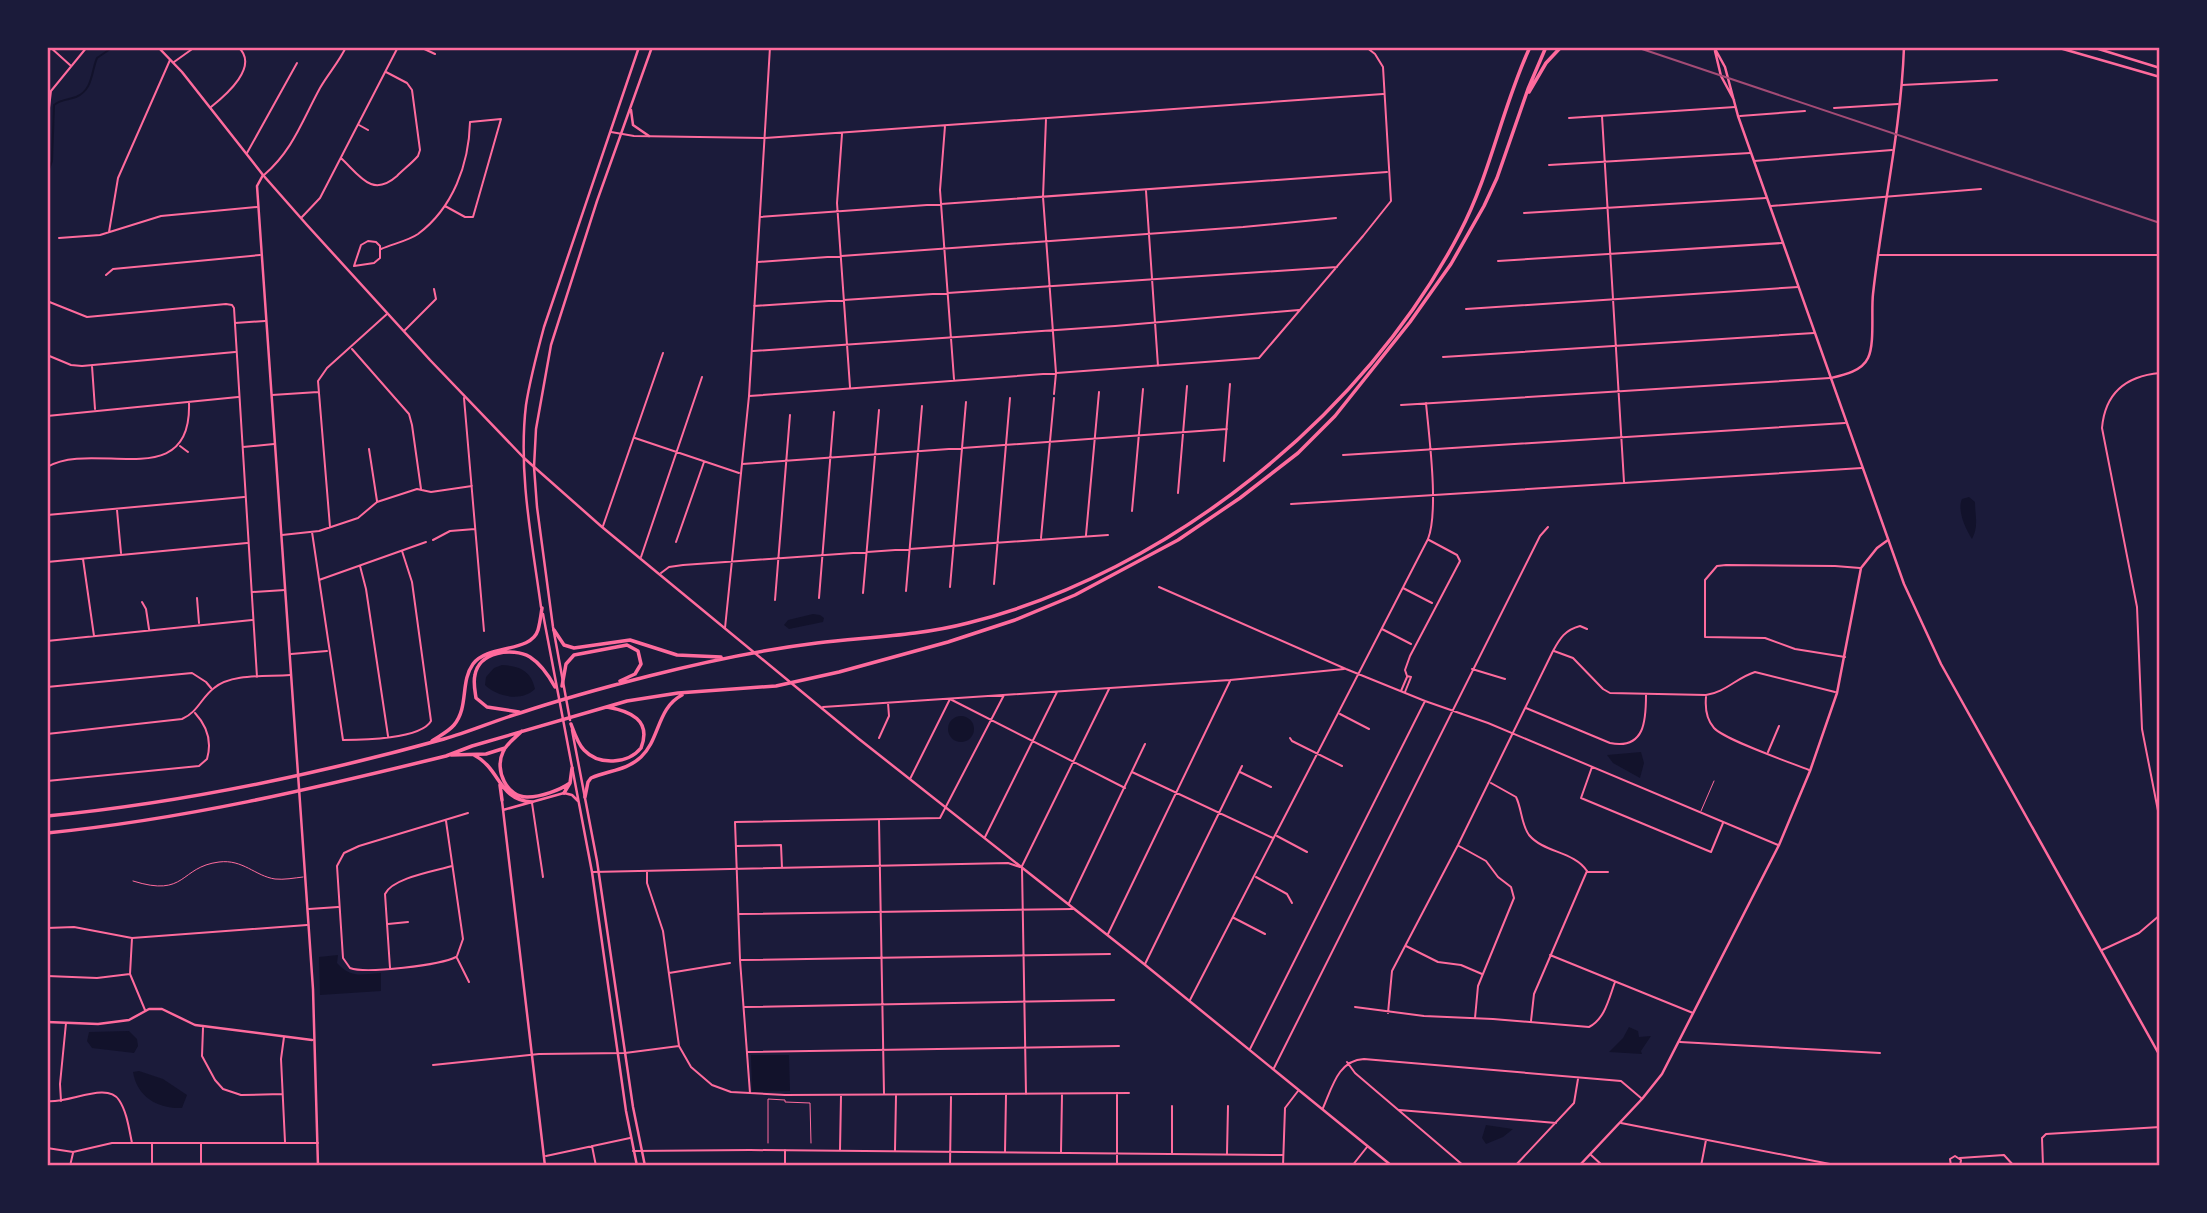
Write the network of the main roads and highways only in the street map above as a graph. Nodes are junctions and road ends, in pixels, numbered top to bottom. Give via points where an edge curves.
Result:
1 (158, 47) edge
2 (639, 47) edge
3 (652, 47) edge
4 (1530, 47) edge
5 (1546, 47) edge
6 (1560, 47) edge
7 (1903, 47) edge
8 (2056, 47) edge
9 (2092, 47) edge
10 (2160, 68) edge
11 (2160, 77) edge
12 (1734, 100) junction
13 (1523, 103) junction
14 (631, 108) junction
15 (649, 136) road end
16 (263, 175) junction
17 (1831, 378) junction
18 (524, 458) junction
19 (534, 467) junction
20 (1888, 540) junction
21 (542, 608) junction
22 (554, 630) junction
23 (730, 657) junction
24 (612, 685) junction
25 (562, 686) junction
26 (555, 687) junction
27 (687, 693) junction
28 (604, 706) junction
29 (521, 713) junction
30 (571, 724) junction
31 (522, 731) junction
32 (429, 743) junction
33 (505, 748) junction
34 (474, 755) junction
35 (446, 756) junction
36 (572, 768) junction
37 (500, 783) junction
38 (570, 783) junction
39 (564, 793) junction
40 (585, 797) junction
41 (502, 800) joint
42 (532, 802) junction
43 (579, 802) junction
44 (503, 810) junction
45 (47, 816) edge
46 (47, 833) edge
47 (605, 965) junction
48 (613, 965) junction
49 (47, 1022) edge
50 (313, 1040) junction
51 (2160, 1056) edge
52 (318, 1166) edge
53 (545, 1166) edge
54 (637, 1166) edge
55 (645, 1166) edge
56 (1392, 1166) edge
57 (1579, 1166) edge

1 - 16 main road
2 - 18 main road via 544,327 526,405
3 - 14 main road
4 - 23 highway via 1475,202 1424,291 1336,403 1239,490 1115,566 1072,588 999,614 930,631
5 - 13 highway
6 - 13 highway
7 - 17 main road via 1869,357 1858,369
8 - 11 main road
9 - 10 main road
12 - 12 main road via 1725,67 1714,47 1718,68
12 - 17 main road
13 - 27 highway via 1484,206 1410,322 1335,416 1298,453 1240,498 1178,540 1074,595 1014,620 804,680
14 - 15 main road via 633,125
14 - 19 main road via 551,345
16 - 18 main road
16 - 50 main road via 257,186 258,206 308,909
17 - 20 main road
18 - 19 main road
18 - 21 main road
19 - 22 main road
19 - 56 main road via 909,780
20 - 51 main road via 1941,664
20 - 57 main road via 1861,568 1837,693 1779,845 1662,1074
21 - 26 main road
21 - 32 highway via 535,636 484,655 473,664 460,716 452,728
22 - 23 highway via 564,645 575,648 630,639 686,656
22 - 25 main road
23 - 24 highway
24 - 25 highway via 640,667 640,655 632,646 575,655 566,664
24 - 29 highway
25 - 30 main road
26 - 29 highway via 530,657 497,653 487,657 475,674 476,698 487,707
26 - 36 main road
27 - 28 highway
27 - 40 highway via 668,705 646,752 624,769 592,778
28 - 30 highway via 637,718 644,729 641,748 628,759 601,760 584,750
28 - 31 highway
29 - 32 highway
30 - 40 main road
31 - 33 highway
31 - 35 highway
32 - 45 highway via 188,797
33 - 34 highway
33 - 38 highway via 501,773 513,792 530,797
34 - 35 highway
34 - 37 highway via 490,765
35 - 46 highway via 256,802
36 - 38 highway
36 - 43 main road
37 - 41 highway
37 - 42 highway via 517,799
38 - 39 highway
39 - 42 main road
39 - 43 main road
40 - 48 main road
41 - 44 main road
42 - 44 main road
43 - 47 main road
44 - 53 main road
47 - 48 main road
47 - 54 main road
48 - 55 main road
49 - 50 main road via 98,1024 162,1009 190,1024
50 - 52 main road

